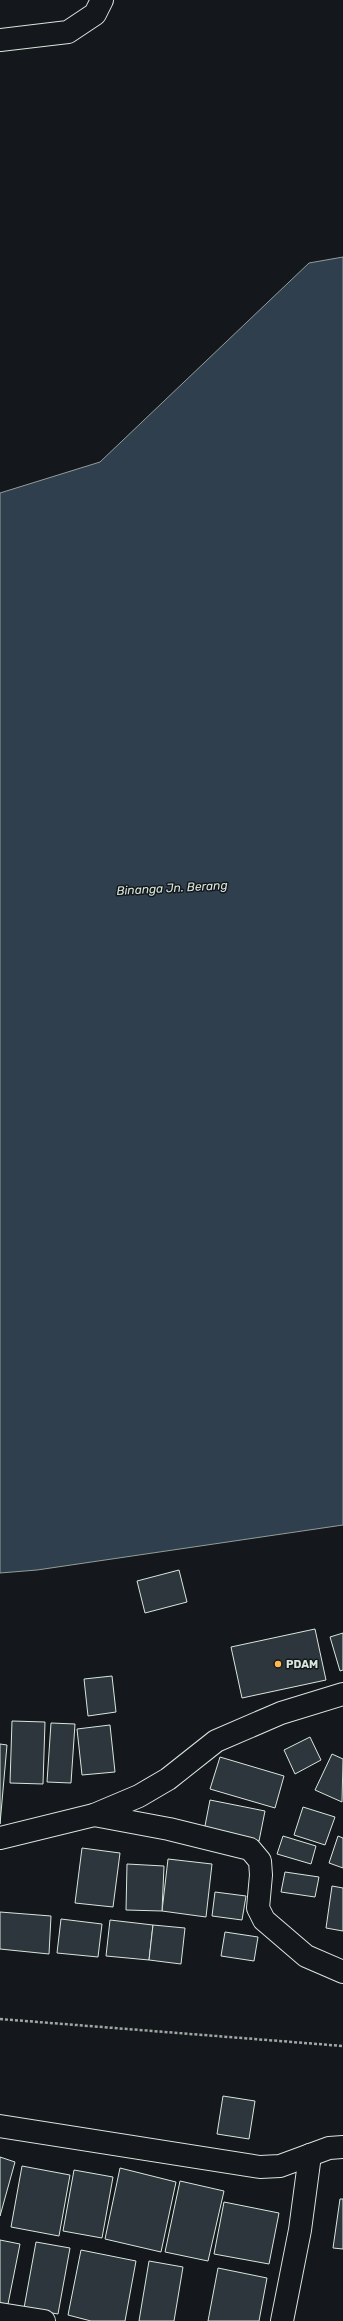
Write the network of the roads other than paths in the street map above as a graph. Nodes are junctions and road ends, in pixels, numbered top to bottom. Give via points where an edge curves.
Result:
1 (102, 0) edge
2 (0, 40) edge
3 (343, 1694) edge
4 (94, 1815) junction
5 (0, 1838) edge
6 (343, 1972) edge
7 (0, 2126) edge
8 (343, 2147) edge
9 (310, 2155) junction
10 (0, 2314) edge
11 (285, 2320) edge
12 (44, 2321) edge

1 - 2 street via 95,14 68,32
3 - 4 street via 281,1713 216,1741 168,1780 139,1796
4 - 5 street
4 - 6 street via 169,1829 250,1849 260,1861 258,1908 264,1920 306,1956
7 - 9 street via 260,2167 280,2166
8 - 9 street via 329,2148
9 - 11 street
10 - 12 street

